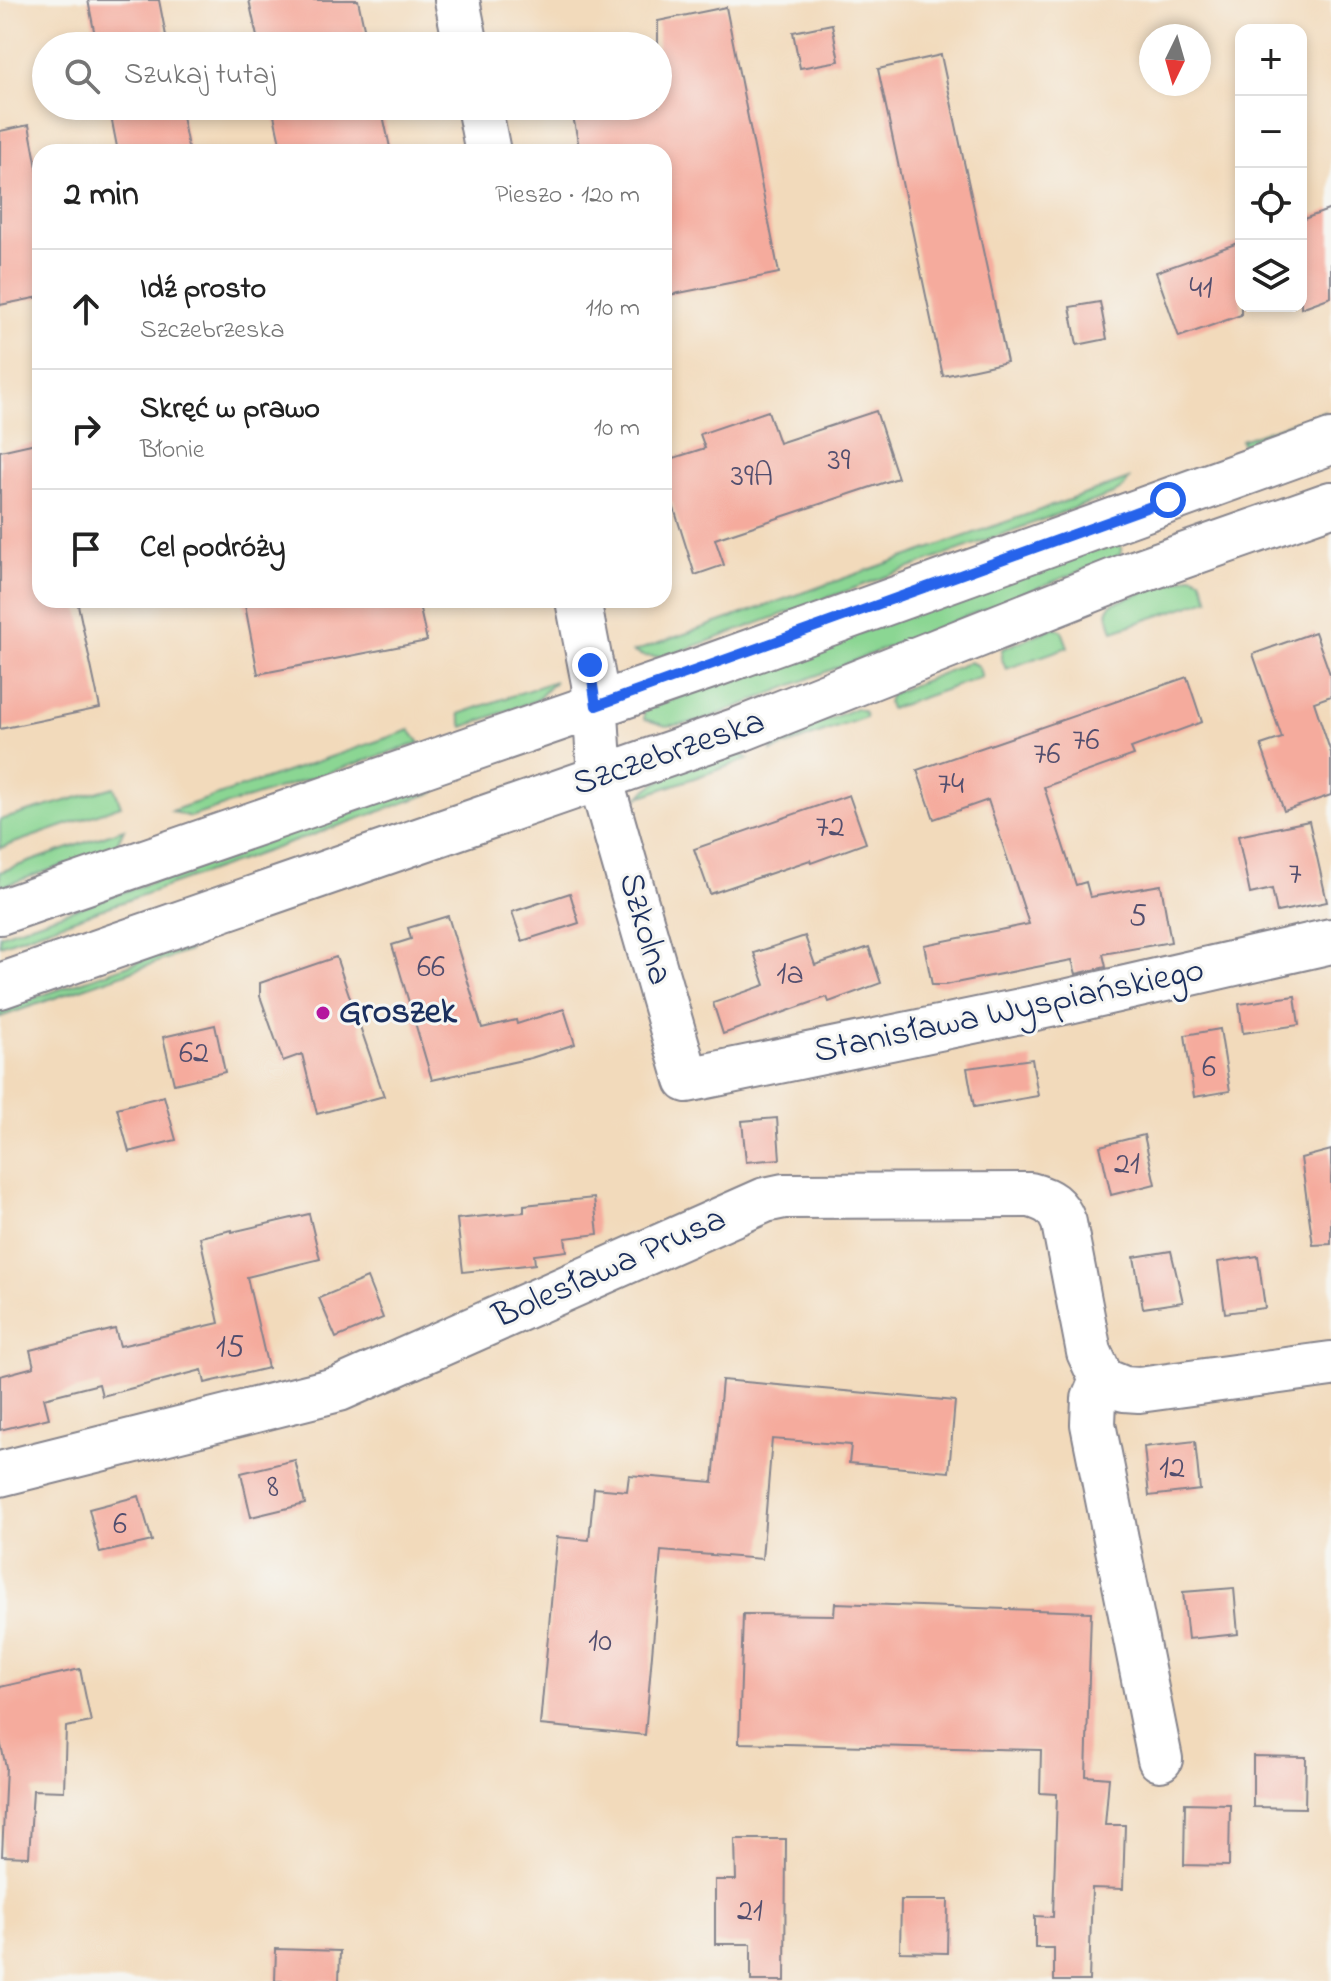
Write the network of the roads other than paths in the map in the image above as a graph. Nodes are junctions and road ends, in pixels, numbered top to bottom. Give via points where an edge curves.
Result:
1 (457, 0) edge
2 (463, 32) edge
3 (482, 120) edge
4 (486, 144) edge
5 (1331, 442) edge
6 (1331, 504) edge
7 (579, 608) edge
8 (596, 706) junction
9 (600, 778) junction
10 (0, 912) edge
11 (1331, 941) edge
12 (0, 986) edge
13 (687, 1080) joint
14 (1331, 1364) edge
15 (1102, 1380) junction
16 (0, 1474) edge
17 (1160, 1759) dead end

1 - 2 street
3 - 4 street
5 - 8 street, Szczebrzeska
6 - 9 street, Szczebrzeska via 1100,586 741,729
7 - 8 street, Szkolna
8 - 9 street, Szkolna
8 - 10 street, Szczebrzeska
9 - 12 street, Szczebrzeska
9 - 13 street, Szkolna
11 - 13 street, Stanisława Wyspiańskiego
14 - 15 street via 1139,1390
15 - 16 street, Bolesława Prusa via 1089,1352 1064,1223 1057,1207 1045,1199 1012,1194 784,1196 745,1208 339,1389
15 - 17 street via 1094,1399 1093,1424

